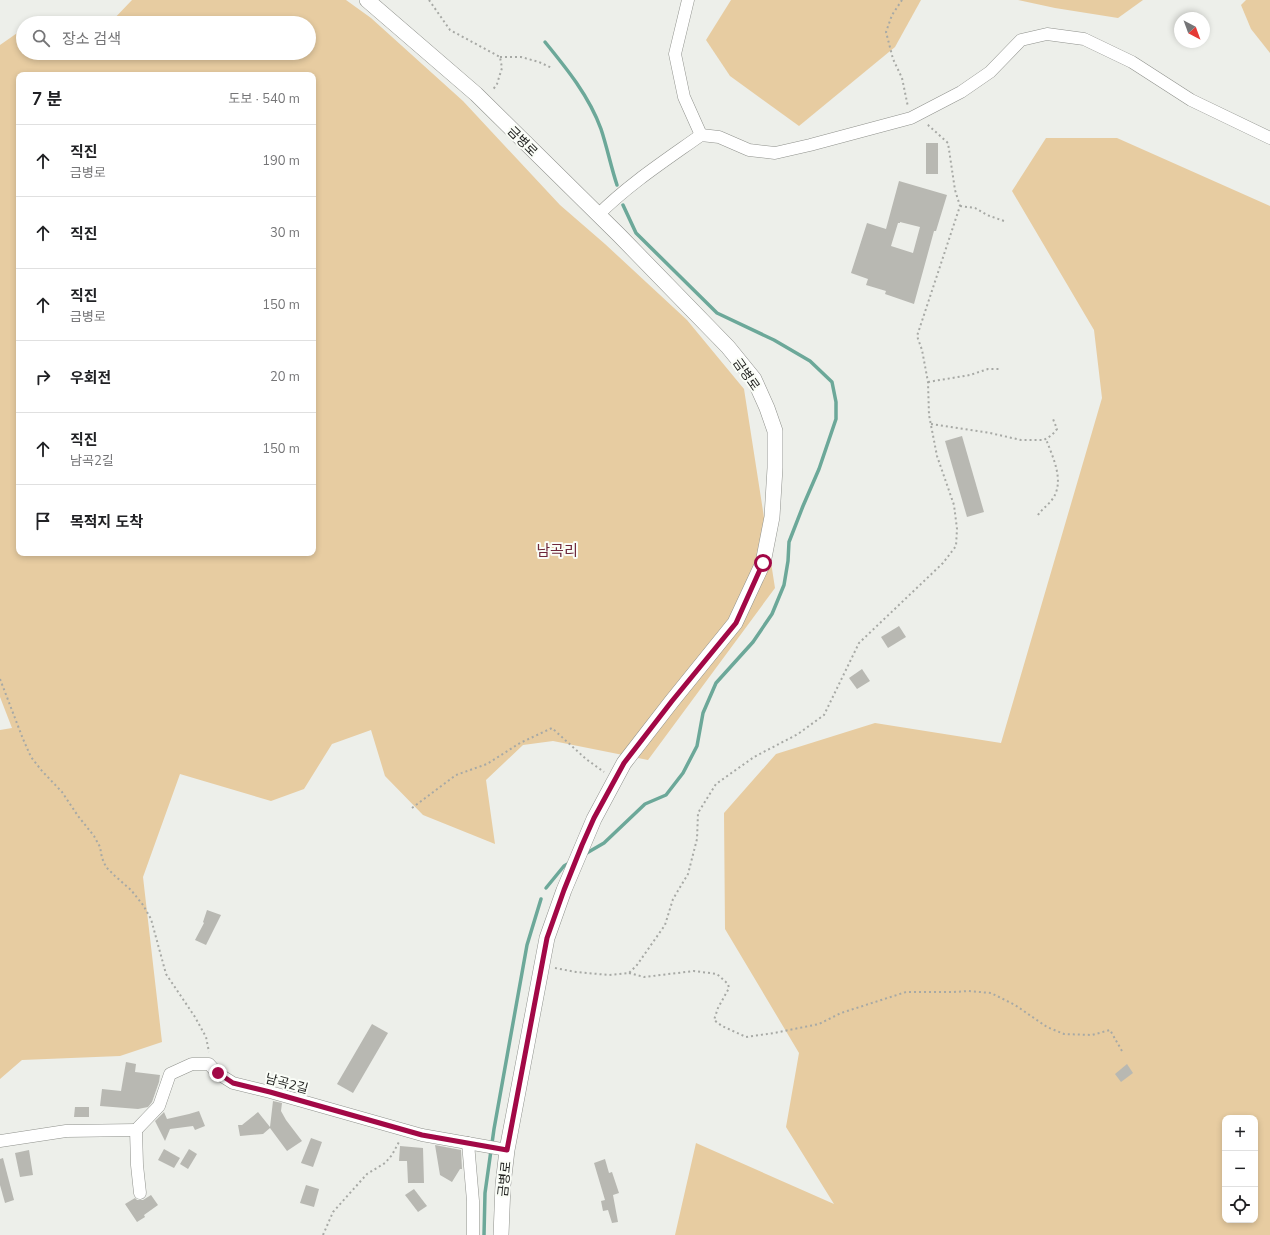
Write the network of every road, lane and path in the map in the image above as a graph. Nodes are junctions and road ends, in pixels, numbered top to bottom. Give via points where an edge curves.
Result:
1 (367, 0) edge
2 (429, 0) edge
3 (688, 0) edge
4 (902, 0) edge
5 (500, 57) junction
6 (552, 68) dead end
7 (485, 103) junction
8 (911, 118) junction
9 (701, 135) junction
10 (1270, 138) edge
11 (960, 206) junction
12 (598, 215) junction
13 (1004, 221) dead end
14 (1001, 369) dead end
15 (928, 382) junction
16 (1053, 419) dead end
17 (931, 424) junction
18 (1046, 439) junction
19 (1038, 515) dead end
20 (0, 679) edge
21 (614, 780) junction
22 (412, 808) dead end
23 (542, 965) junction
24 (629, 973) junction
25 (1122, 1051) dead end
26 (209, 1064) junction
27 (136, 1130) junction
28 (406, 1130) junction
29 (0, 1141) edge
30 (474, 1144) junction
31 (505, 1150) junction
32 (140, 1193) dead end
33 (323, 1235) edge
34 (473, 1235) edge
35 (501, 1235) edge

1 - 7 street, 금병로
2 - 5 path via 450,30
3 - 9 street via 675,54 684,97
4 - 8 path via 892,15 886,32 893,59 902,78
5 - 6 path via 521,57
5 - 7 path via 502,68 497,84
7 - 12 street, 금병로
8 - 9 street via 775,153 749,150 719,137
8 - 10 street via 961,92 990,72 1022,40 1047,34 1084,39 1132,62 1191,100
8 - 11 path via 928,125 948,143 954,190
9 - 12 street via 614,200
11 - 13 path via 975,208
11 - 15 path via 917,336
12 - 21 street, 금병로 via 728,347 754,379 775,431 772,517 763,563 736,623 672,701
14 - 15 path via 988,369 970,375
15 - 17 path
16 - 18 path via 1057,429
17 - 18 path via 1021,440
17 - 24 path via 937,456 954,505 956,546 943,563 859,643 824,715 798,734 754,757 716,784 698,813 697,838 688,874 673,899 665,925
18 - 19 path via 1058,476 1058,487 1051,501
20 - 26 path via 31,756 62,792 94,836 106,867 131,890 151,919 166,974 206,1037
21 - 22 path via 552,728 520,743 487,764 456,775
21 - 23 street, 금병로 via 594,818 564,890 547,938
23 - 24 path via 576,972 609,975
23 - 31 street, 금병로
24 - 25 path via 644,977 694,971 717,974 729,988 714,1020 746,1036 819,1024 841,1013 906,992 968,991 991,993 1015,1004 1047,1027 1064,1034 1092,1035 1110,1030
26 - 27 street via 192,1064 170,1074 159,1106
26 - 28 street, 남곡2길 via 233,1083
27 - 29 street via 66,1131
27 - 32 street
28 - 30 street, 남곡2길
28 - 33 path via 385,1163 367,1174 332,1212
30 - 31 street, 남곡2길
30 - 34 street
31 - 35 street, 금병로

